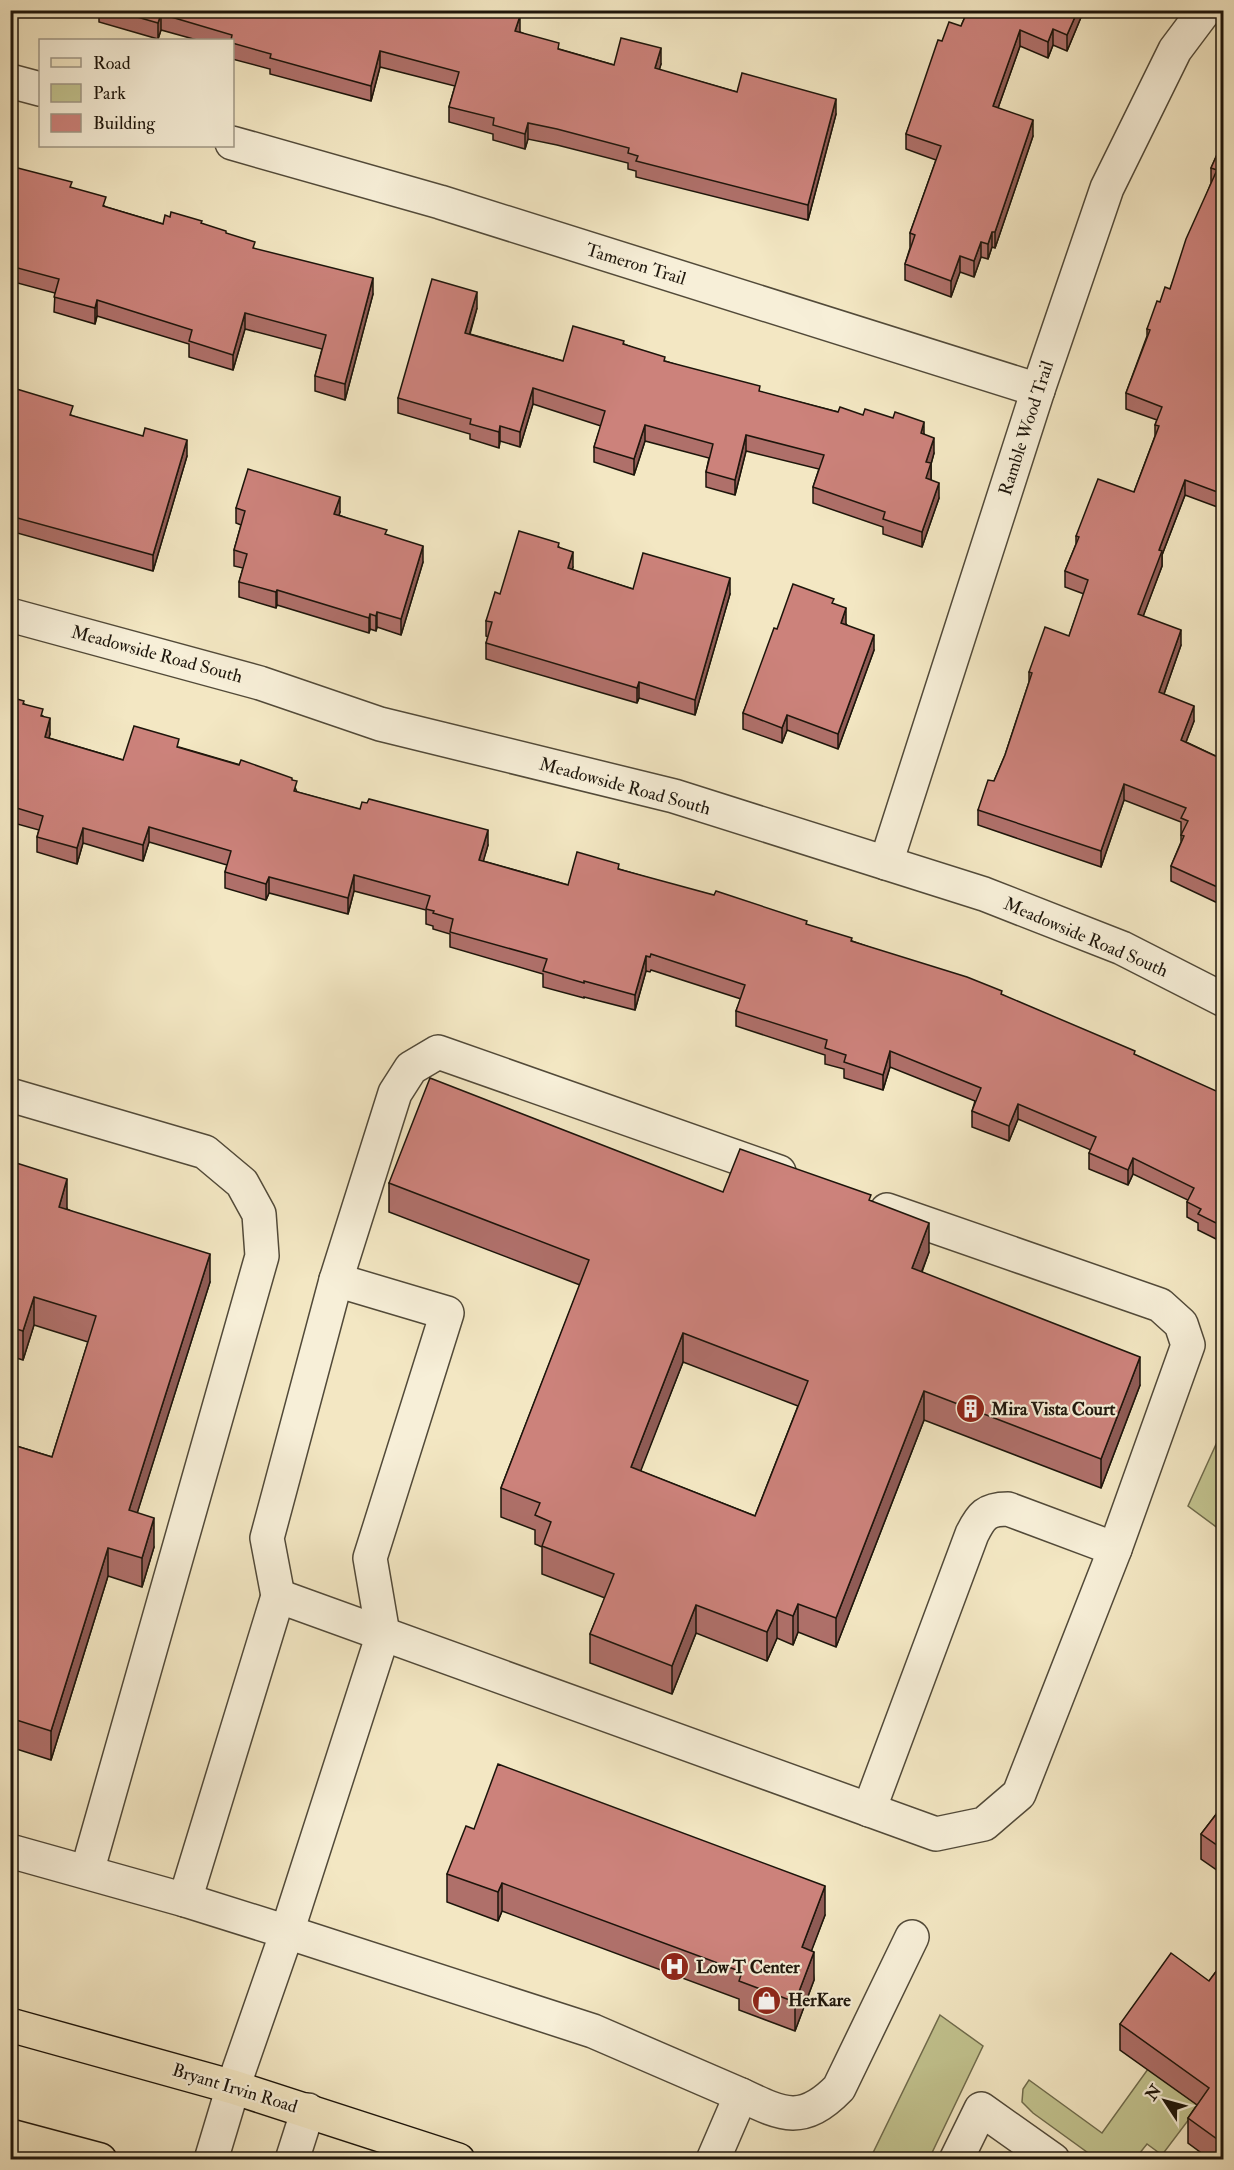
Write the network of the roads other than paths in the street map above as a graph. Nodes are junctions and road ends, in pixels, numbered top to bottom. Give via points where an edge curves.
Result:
1 (1206, 10) edge
2 (10, 81) edge
3 (39, 89) edge
4 (234, 144) edge
5 (1038, 390) junction
6 (10, 615) edge
7 (886, 863) junction
8 (1224, 1000) edge
9 (10, 1095) edge
10 (810, 1183) edge
11 (855, 1198) edge
12 (336, 1280) junction
13 (1115, 1549) junction
14 (278, 1596) junction
15 (382, 1634) junction
16 (870, 1810) junction
17 (10, 1851) edge
18 (87, 1872) junction
19 (185, 1900) junction
20 (287, 1932) junction
21 (912, 1937) dead end
22 (10, 2025) edge
23 (233, 2087) junction
24 (741, 2095) junction
25 (308, 2110) junction
26 (10, 2136) edge
27 (100, 2160) edge
28 (211, 2160) edge
29 (291, 2160) edge
30 (458, 2160) edge
31 (713, 2160) edge
32 (956, 2160) edge
33 (1053, 2160) edge

1 - 5 street, Ramble Wood Trail via 1174,50 1107,188
2 - 3 street
4 - 5 street, Tameron Trail via 440,202
5 - 7 street, Ramble Wood Trail
6 - 7 street, Meadowside Road South via 260,683 380,724 674,796
7 - 8 street, Meadowside Road South via 984,894 1122,948
9 - 18 street via 205,1152 242,1183 259,1214 261,1256
10 - 12 street via 438,1052 411,1068 395,1093
11 - 13 street via 1160,1305 1181,1324 1188,1345
12 - 14 street via 267,1538
12 - 15 street via 447,1313 370,1558
13 - 16 street via 1019,1794 984,1824 936,1834
13 - 16 street via 1008,1509 994,1509 980,1518
14 - 15 street
14 - 19 street
15 - 16 street
15 - 20 street
17 - 18 street
18 - 19 street
19 - 20 street
20 - 23 street
20 - 24 street via 593,2031
21 - 24 street via 839,2088 830,2097 817,2107 790,2113 777,2112
22 - 23 main road, Bryant Irvin Road
23 - 25 main road, Bryant Irvin Road
23 - 28 street
24 - 31 street
25 - 29 street
25 - 30 main road, Bryant Irvin Road
26 - 27 main road
32 - 33 street via 981,2109

